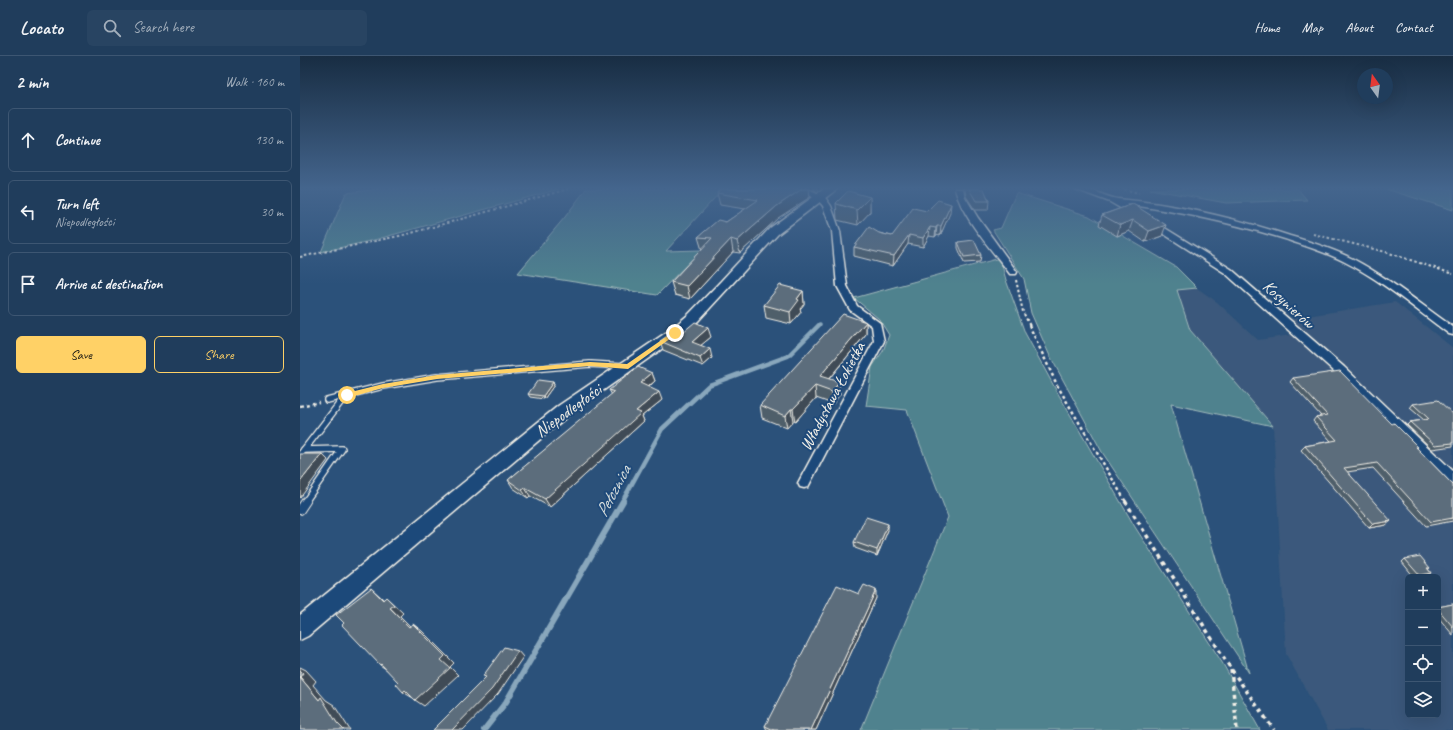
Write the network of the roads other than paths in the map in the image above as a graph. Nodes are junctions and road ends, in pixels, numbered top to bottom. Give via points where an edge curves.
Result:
1 (789, 220) edge
2 (832, 220) edge
3 (975, 220) edge
4 (1148, 220) edge
5 (1229, 220) edge
6 (1013, 272) road end
7 (1453, 332) edge
8 (628, 367) junction
9 (347, 395) junction
10 (327, 400) road end
11 (304, 450) junction
12 (300, 455) edge
13 (1453, 479) edge
14 (804, 483) dead end
15 (300, 510) edge
16 (300, 629) edge

1 - 8 main road, Niepodległości via 774,231 693,318
2 - 14 street, Władysława Łokietka via 836,231 842,286 853,308 878,325 879,341
3 - 6 street
4 - 13 street, Kosynierów via 1228,271 1340,370
5 - 7 street via 1331,252 1387,284
8 - 9 lane via 590,364 437,377
8 - 16 main road, Niepodległości via 564,410
9 - 10 lane
9 - 11 lane
11 - 12 lane
11 - 15 lane via 342,449

